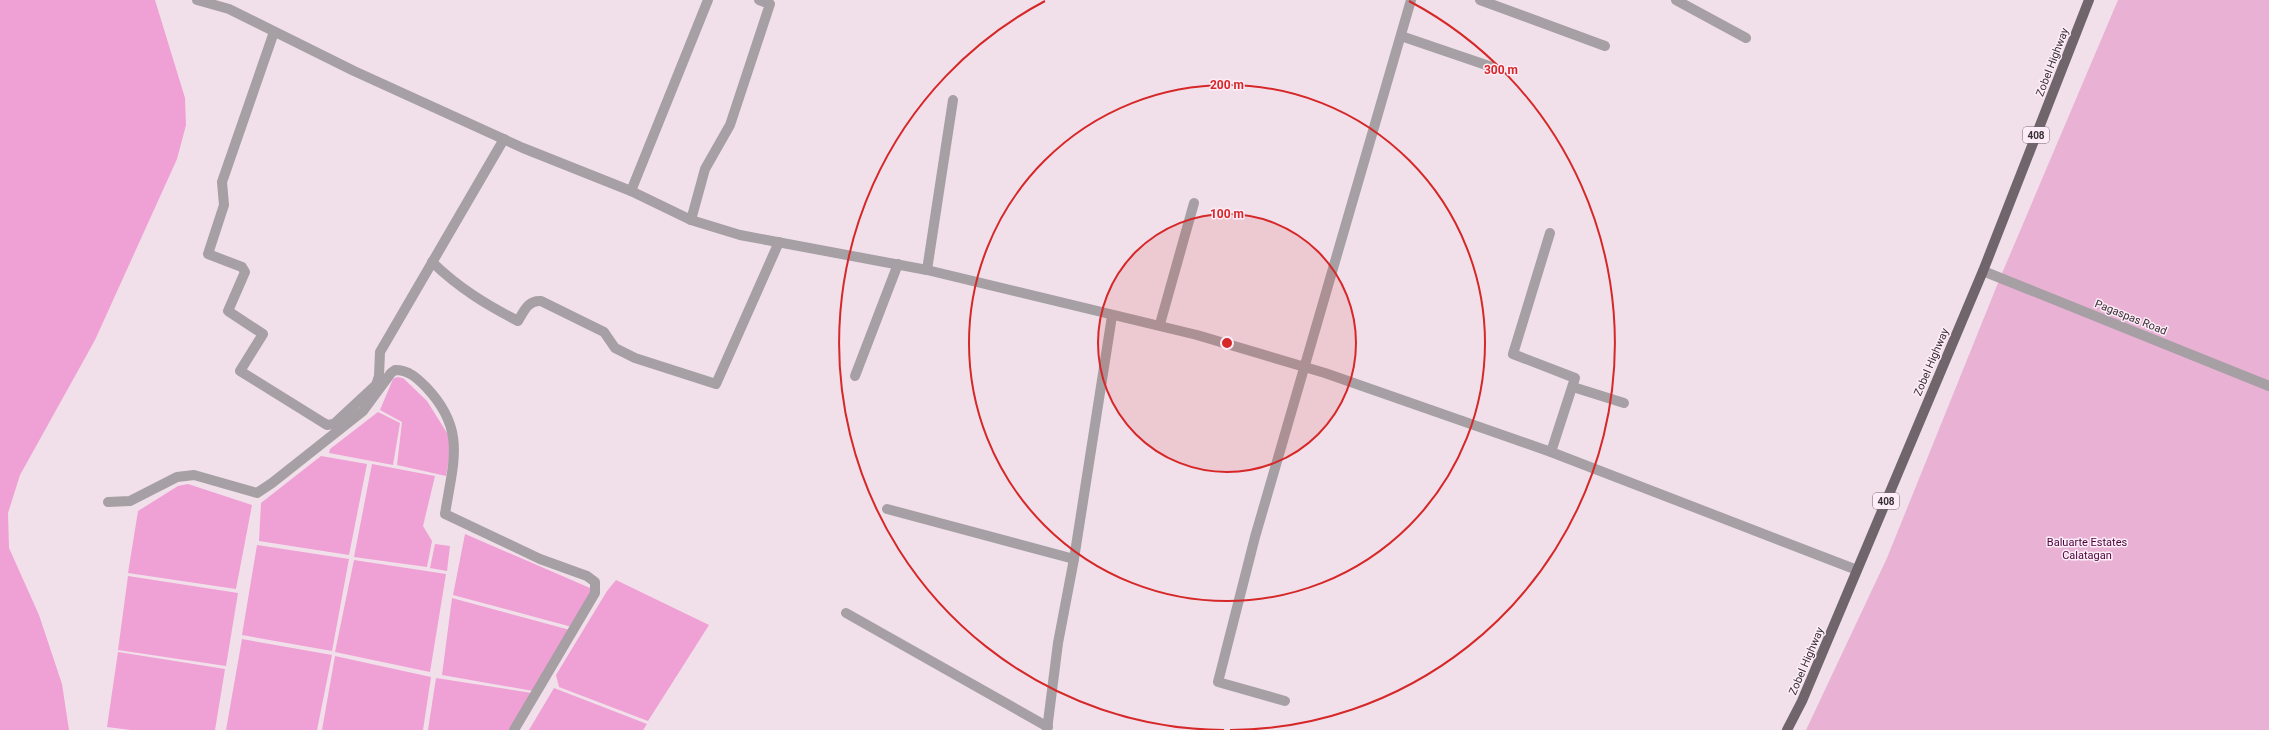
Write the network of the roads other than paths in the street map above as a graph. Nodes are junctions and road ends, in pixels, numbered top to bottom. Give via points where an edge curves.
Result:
1 (197, 0) edge
2 (708, 0) edge
3 (759, 0) edge
4 (1411, 0) edge
5 (1480, 0) edge
6 (1676, 0) edge
7 (2089, 0) edge
8 (274, 32) junction
9 (1401, 36) junction
10 (1746, 38) dead end
11 (1605, 46) dead end
12 (1492, 67) dead end
13 (954, 100) dead end
14 (504, 139) junction
15 (631, 192) junction
16 (1194, 203) dead end
17 (691, 220) junction
18 (1550, 233) dead end
19 (779, 242) junction
20 (432, 262) junction
21 (898, 264) junction
22 (928, 270) junction
23 (1983, 271) junction
24 (1112, 316) junction
25 (1160, 324) junction
26 (1305, 368) junction
27 (855, 376) dead end
28 (2269, 386) edge
29 (1573, 387) junction
30 (1624, 403) dead end
31 (1551, 452) junction
32 (108, 502) dead end
33 (887, 508) dead end
34 (1074, 559) junction
35 (1857, 570) junction
36 (846, 613) dead end
37 (1285, 701) dead end
38 (1047, 729) edge
39 (514, 730) edge
40 (1787, 730) edge

1 - 8 street via 229,10
2 - 15 street
3 - 17 street via 770,4 730,125 705,169
4 - 9 street
5 - 11 street
6 - 10 street
7 - 23 main road, Zobel Highway / 408
8 - 14 street via 354,72
8 - 20 street via 222,182 224,205 208,254 242,267 245,272 228,311 263,334 240,371 327,424 334,424 376,385 380,352
9 - 12 street
9 - 26 street via 1331,270
13 - 22 street
14 - 15 street
14 - 20 street
15 - 17 street
16 - 25 street
17 - 19 street via 740,235
18 - 29 street via 1513,354 1575,378
19 - 20 street via 716,384 636,358 615,348 604,332 541,301 535,300 529,304 518,321 483,303
19 - 21 street
21 - 22 street
21 - 27 street
22 - 24 street
23 - 28 street, Pagaspas Road
23 - 35 main road, Zobel Highway / 408
24 - 25 street
24 - 34 street
25 - 26 street
26 - 31 street
26 - 37 street via 1254,537 1218,682
29 - 30 street
29 - 31 street
31 - 35 street
32 - 39 street via 130,501 177,477 194,475 256,493 363,411 391,372 407,371 433,395 451,423 455,440 445,514 540,559 587,576 595,582 595,593
33 - 34 street
34 - 38 street via 1058,643
35 - 40 main road, Zobel Highway / 408 via 1802,702
36 - 38 street

